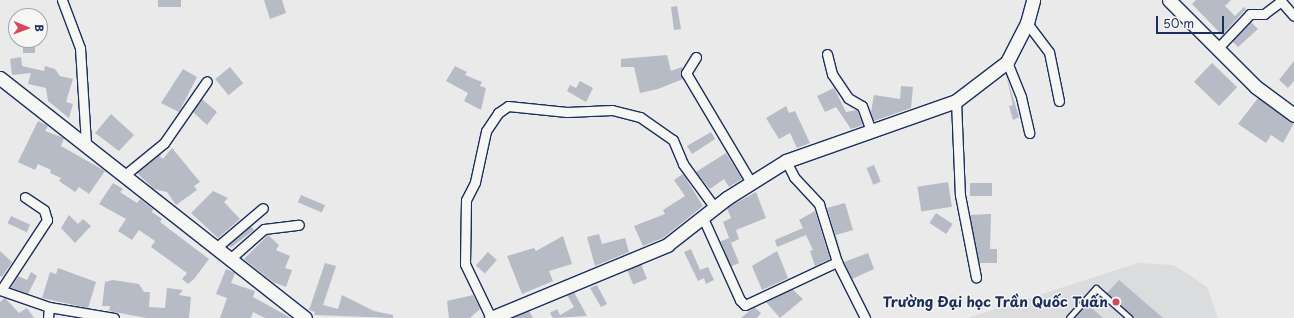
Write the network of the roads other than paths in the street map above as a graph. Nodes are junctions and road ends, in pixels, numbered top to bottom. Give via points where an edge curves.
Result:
1 (62, 0) edge
2 (1033, 0) edge
3 (1169, 0) edge
4 (1281, 1) edge
5 (1294, 16) edge
6 (1027, 23) junction
7 (1217, 49) junction
8 (827, 54) dead end
9 (696, 57) dead end
10 (1007, 62) junction
11 (0, 78) edge
12 (207, 81) dead end
13 (956, 101) junction
14 (1059, 101) dead end
15 (1294, 115) edge
16 (871, 131) junction
17 (1029, 133) dead end
18 (86, 144) junction
19 (786, 161) junction
20 (126, 174) junction
21 (752, 184) junction
22 (25, 197) dead end
23 (263, 208) dead end
24 (715, 208) junction
25 (703, 218) junction
26 (299, 225) dead end
27 (217, 247) junction
28 (231, 258) junction
29 (837, 262) junction
30 (976, 277) dead end
31 (1, 290) edge
32 (49, 307) junction
33 (48, 318) edge
34 (114, 318) edge
35 (305, 318) edge
36 (491, 318) edge
37 (865, 318) edge
38 (1069, 318) edge
39 (1130, 318) edge

1 - 18 street via 80,48
2 - 6 street
3 - 7 street
4 - 5 street
4 - 7 street via 1264,14 1250,14
6 - 10 street
6 - 14 street via 1049,52
7 - 15 street via 1256,87
8 - 16 street via 832,74 848,98 862,106
9 - 21 street via 686,73
10 - 13 street
10 - 17 street via 1021,97
11 - 18 street
12 - 20 street via 164,143
13 - 16 street
13 - 30 street via 960,195
16 - 19 street
18 - 20 street
19 - 21 street
19 - 29 street via 794,177 818,204
20 - 27 street
21 - 24 street
22 - 31 street via 44,210 47,220
23 - 27 street
24 - 25 street
24 - 36 street via 683,164 673,140 640,117 612,110 567,112 508,106 498,113 486,130 476,182 466,200 466,264
25 - 29 street via 740,300 745,305
25 - 36 street via 667,245
26 - 28 street via 264,229
27 - 28 street
28 - 35 street
29 - 37 street
31 - 32 street
32 - 33 street
32 - 34 street
38 - 39 lane via 1096,288

